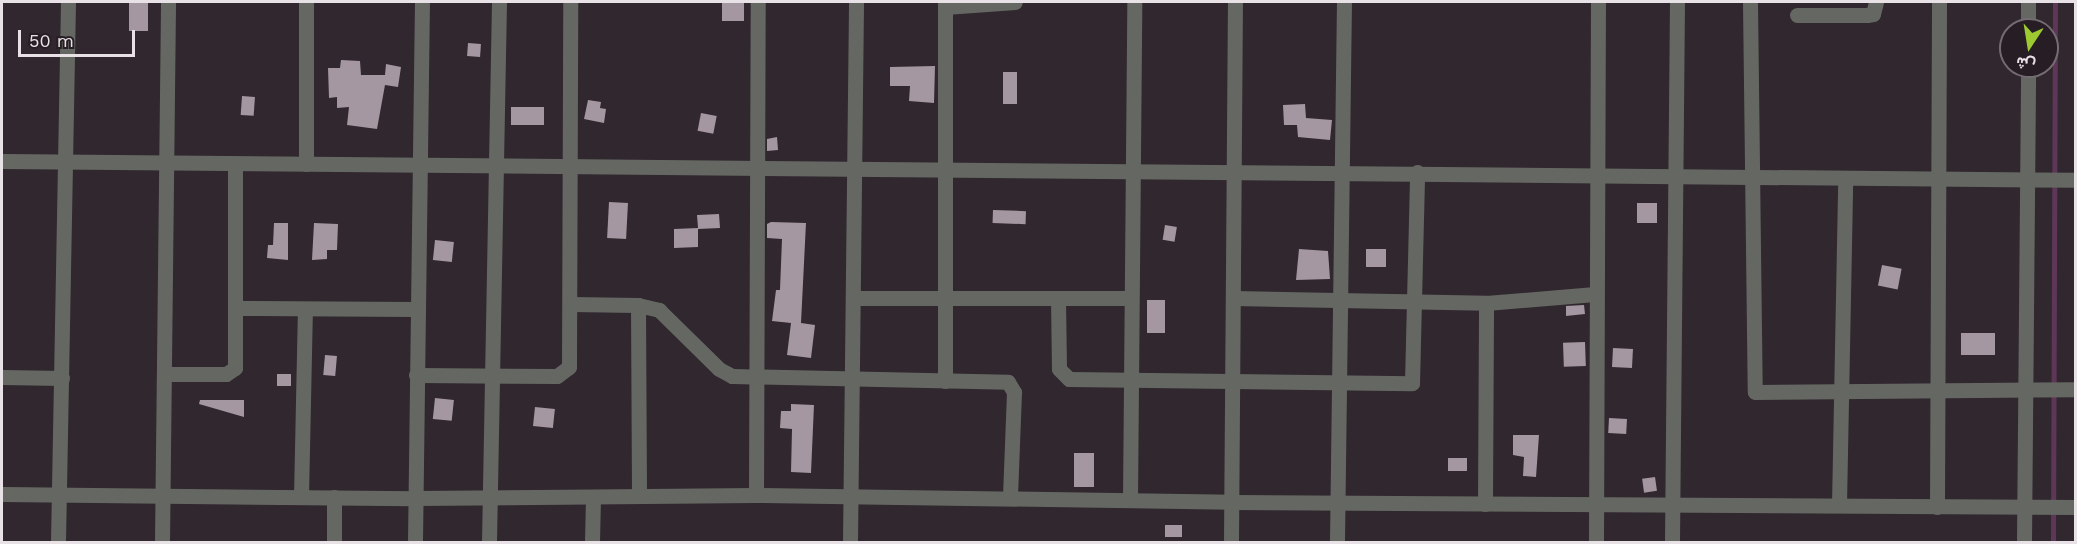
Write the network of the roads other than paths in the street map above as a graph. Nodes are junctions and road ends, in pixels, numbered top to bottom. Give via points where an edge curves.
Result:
1 (68, 2) edge
2 (168, 2) edge
3 (306, 2) edge
4 (422, 2) edge
5 (499, 2) edge
6 (570, 2) edge
7 (758, 2) edge
8 (856, 2) edge
9 (1015, 2) edge
10 (1134, 2) edge
11 (1235, 2) edge
12 (1344, 2) edge
13 (1598, 2) edge
14 (1677, 2) edge
15 (1750, 2) edge
16 (1876, 2) edge
17 (1939, 2) edge
18 (2028, 2) edge
19 (945, 4) edge
20 (1797, 15) dead end
21 (2028, 18) edge
22 (2028, 78) edge
23 (2, 161) edge
24 (65, 162) junction
25 (168, 162) junction
26 (235, 164) junction
27 (306, 164) junction
28 (417, 165) junction
29 (496, 166) junction
30 (570, 166) junction
31 (756, 168) junction
32 (854, 169) junction
33 (945, 170) junction
34 (1132, 170) junction
35 (1234, 172) junction
36 (1343, 172) junction
37 (1417, 172) junction
38 (1598, 176) junction
39 (1673, 177) junction
40 (1751, 177) junction
41 (1845, 178) junction
42 (1938, 179) junction
43 (2028, 180) junction
44 (2076, 180) edge
45 (1595, 294) junction
46 (853, 298) junction
47 (945, 298) junction
48 (1058, 298) junction
49 (1130, 298) junction
50 (1233, 298) junction
51 (1342, 300) junction
52 (1416, 301) junction
53 (1486, 303) junction
54 (570, 304) junction
55 (638, 305) junction
56 (236, 308) junction
57 (415, 309) junction
58 (304, 310) junction
59 (165, 374) junction
60 (416, 375) junction
61 (493, 375) junction
62 (2, 377) edge
63 (62, 378) junction
64 (755, 379) junction
65 (1130, 379) junction
66 (852, 380) junction
67 (945, 381) junction
68 (1233, 381) junction
69 (1340, 382) junction
70 (1937, 389) junction
71 (2028, 389) junction
72 (2076, 389) edge
73 (1841, 391) junction
74 (2, 494) edge
75 (756, 495) junction
76 (59, 496) junction
77 (163, 496) junction
78 (639, 496) junction
79 (301, 497) junction
80 (334, 497) junction
81 (490, 497) junction
82 (593, 497) junction
83 (850, 497) junction
84 (415, 498) junction
85 (1010, 498) junction
86 (1130, 500) junction
87 (1232, 502) junction
88 (1338, 503) junction
89 (1485, 504) junction
90 (1596, 505) junction
91 (1839, 505) junction
92 (1672, 506) junction
93 (2024, 506) junction
94 (1937, 507) junction
95 (2076, 507) edge
96 (58, 543) edge
97 (162, 543) edge
98 (334, 543) edge
99 (415, 543) edge
100 (489, 543) edge
101 (592, 543) edge
102 (850, 543) edge
103 (1231, 543) edge
104 (1338, 543) edge
105 (1596, 543) edge
106 (1672, 543) edge
107 (2024, 543) edge

1 - 24 street
2 - 25 street
3 - 27 street
4 - 28 street
5 - 29 street
6 - 30 street
7 - 31 street
8 - 32 street
9 - 19 street
10 - 34 street
11 - 35 street
12 - 36 street
13 - 38 street
14 - 39 street
15 - 40 street
16 - 20 street via 1873,14 1867,15
17 - 42 street
18 - 21 street
19 - 33 street
22 - 43 street
23 - 24 street
24 - 25 street
24 - 63 street
25 - 26 street
25 - 59 street
26 - 27 street
26 - 56 street
27 - 28 street
28 - 29 street
28 - 57 street
29 - 30 street
29 - 61 street
30 - 31 street
30 - 54 street
31 - 32 street
31 - 64 street
32 - 33 street
32 - 46 street
33 - 34 street
33 - 47 street
34 - 35 street
34 - 49 street
35 - 36 street
35 - 50 street
36 - 37 street
36 - 51 street
37 - 38 street
37 - 52 street
38 - 39 street
38 - 45 street
39 - 40 street
39 - 92 street
40 - 41 street
40 - 73 street via 1755,392
41 - 42 street
41 - 73 street
42 - 43 street
42 - 70 street
43 - 44 street
43 - 71 street
45 - 53 street
45 - 90 street
46 - 47 street
46 - 66 street
47 - 48 street
47 - 67 street
48 - 49 street
48 - 65 street via 1062,376
49 - 65 street
50 - 51 street
50 - 68 street
51 - 52 street
51 - 69 street
52 - 53 street
52 - 69 street via 1412,383
53 - 89 street
54 - 55 street
54 - 61 street via 568,367 564,374
55 - 64 street via 658,310 674,321 719,369 732,376
55 - 78 street
56 - 58 street
56 - 59 street via 232,371
57 - 58 street
57 - 60 street
58 - 79 street
59 - 77 street
60 - 61 street
60 - 84 street
61 - 81 street
62 - 63 street
63 - 76 street
64 - 66 street
64 - 75 street
65 - 68 street
65 - 86 street
66 - 67 street
66 - 83 street
67 - 85 street via 1008,382 1013,386
68 - 69 street
68 - 87 street
69 - 88 street
70 - 71 street
70 - 73 street
70 - 94 street
71 - 72 street
71 - 93 street
73 - 91 street
74 - 76 street
75 - 78 street
75 - 83 street
76 - 77 street
76 - 96 street
77 - 79 street
77 - 97 street
78 - 82 street
79 - 80 street
80 - 84 street
80 - 98 street
81 - 82 street
81 - 84 street
81 - 100 street
82 - 101 street
83 - 85 street
83 - 102 street
84 - 99 street
85 - 86 street
86 - 87 street
87 - 88 street
87 - 103 street
88 - 89 street
88 - 104 street
89 - 90 street
90 - 92 street
90 - 105 street
91 - 92 street
91 - 94 street
92 - 106 street
93 - 94 street
93 - 95 street
93 - 107 street

